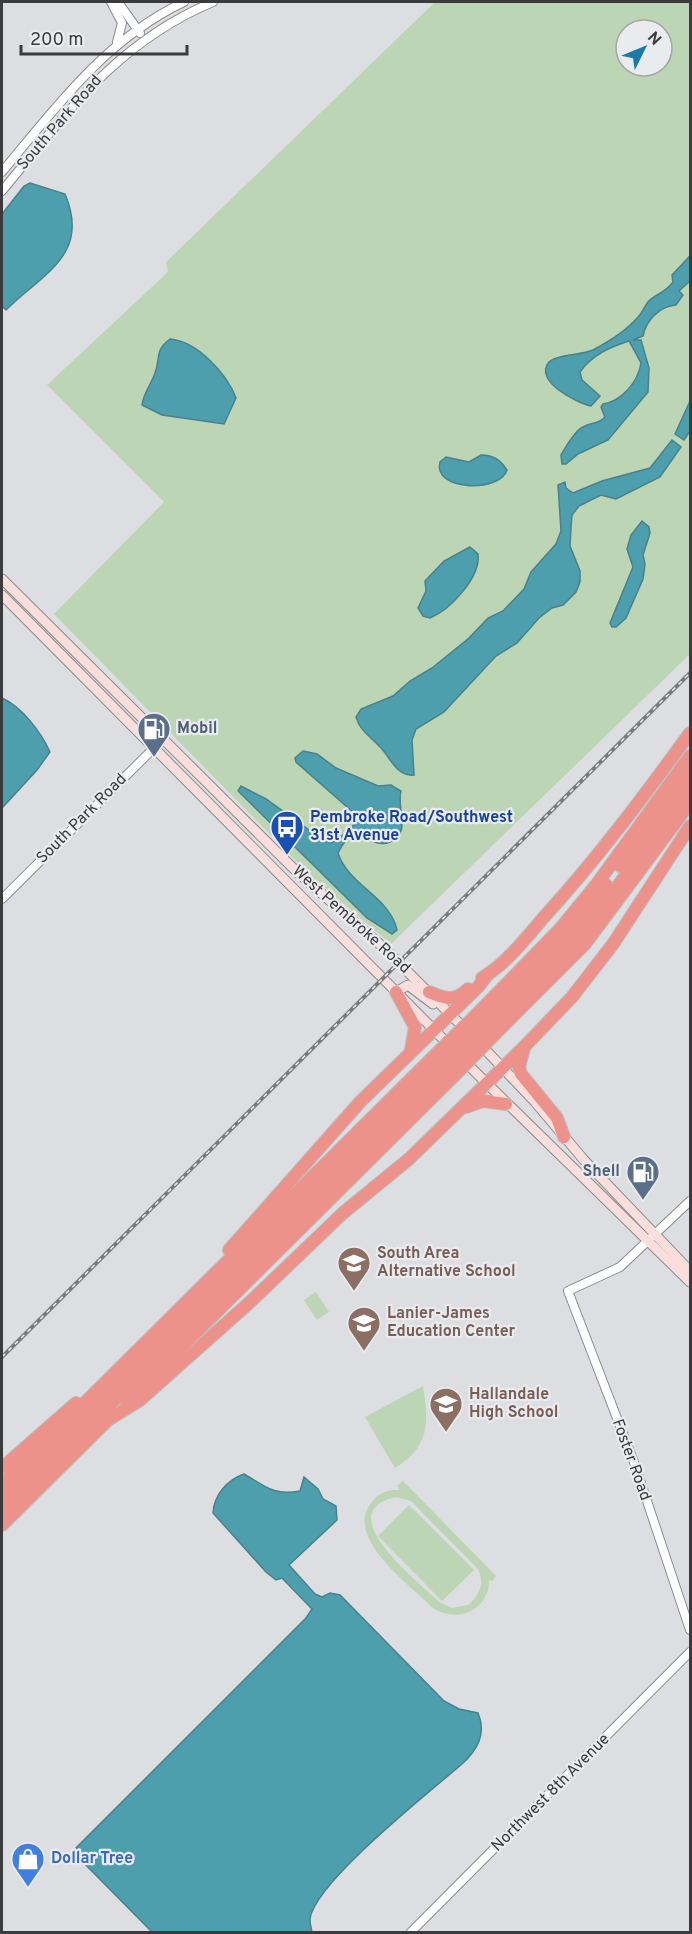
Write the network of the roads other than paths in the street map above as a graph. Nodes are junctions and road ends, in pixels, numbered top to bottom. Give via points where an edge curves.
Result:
1 (111, 2) edge
2 (118, 2) edge
3 (184, 2) edge
4 (213, 2) edge
5 (137, 29) junction
6 (144, 39) junction
7 (117, 44) junction
8 (2, 172) edge
9 (2, 191) edge
10 (2, 579) edge
11 (2, 595) edge
12 (32, 625) junction
13 (58, 635) junction
14 (690, 733) edge
15 (159, 744) junction
16 (690, 756) edge
17 (690, 770) edge
18 (690, 788) edge
19 (690, 804) edge
20 (690, 826) edge
21 (2, 899) edge
22 (488, 974) junction
23 (396, 992) junction
24 (429, 992) junction
25 (450, 1014) junction
26 (486, 1024) junction
27 (434, 1029) junction
28 (525, 1047) junction
29 (411, 1050) junction
30 (442, 1068) junction
31 (503, 1068) junction
32 (486, 1084) junction
33 (506, 1104) junction
34 (462, 1108) junction
35 (564, 1137) junction
36 (690, 1201) edge
37 (652, 1237) junction
38 (690, 1270) edge
39 (690, 1282) edge
40 (198, 1291) junction
41 (104, 1383) junction
42 (108, 1420) junction
43 (2, 1468) edge
44 (2, 1485) edge
45 (2, 1498) edge
46 (3, 1521) edge
47 (690, 1630) edge
48 (690, 1652) edge
49 (411, 1932) edge

1 - 7 street via 122,23
2 - 5 street
3 - 5 street, South Park Road
4 - 6 street, South Park Road
5 - 6 street
5 - 7 street, South Park Road
6 - 9 street, South Park Road via 91,85
7 - 8 street, South Park Road via 84,74
10 - 13 main road, West Pembroke Road
11 - 12 main road, West Pembroke Road
12 - 13 main road via 44,626
12 - 15 main road, West Pembroke Road
13 - 15 main road, West Pembroke Road
14 - 22 highway via 566,893
15 - 21 street, South Park Road
15 - 23 main road, West Pembroke Road
15 - 24 main road, West Pembroke Road
16 - 26 highway via 596,885
17 - 26 highway via 575,924
18 - 26 highway via 598,913
19 - 26 highway via 585,944
20 - 28 highway via 613,944 572,997
22 - 24 highway via 459,998
22 - 25 highway
23 - 25 main road via 408,985
23 - 27 main road, West Pembroke Road
23 - 29 highway via 415,1027
24 - 25 main road, West Pembroke Road
25 - 27 highway
25 - 31 main road, West Pembroke Road
26 - 30 highway, bridge
26 - 30 highway, bridge
27 - 29 highway
27 - 32 main road, West Pembroke Road
28 - 31 highway
28 - 35 highway via 520,1058 521,1074 556,1118
29 - 40 highway via 291,1177
30 - 40 highway
30 - 42 highway
30 - 45 highway
30 - 46 highway
31 - 32 highway
31 - 35 main road, West Pembroke Road
32 - 33 main road, West Pembroke Road
32 - 34 highway
33 - 34 highway via 483,1101
33 - 37 main road, West Pembroke Road
34 - 42 highway via 140,1400
35 - 37 main road, West Pembroke Road
36 - 37 street
37 - 38 main road, West Pembroke Road
37 - 39 main road, West Pembroke Road
37 - 47 street, Foster Road via 611,1273 568,1291 635,1465
40 - 41 highway
41 - 43 highway via 68,1408
41 - 44 highway
42 - 46 highway
48 - 49 street, Northwest 8th Avenue

